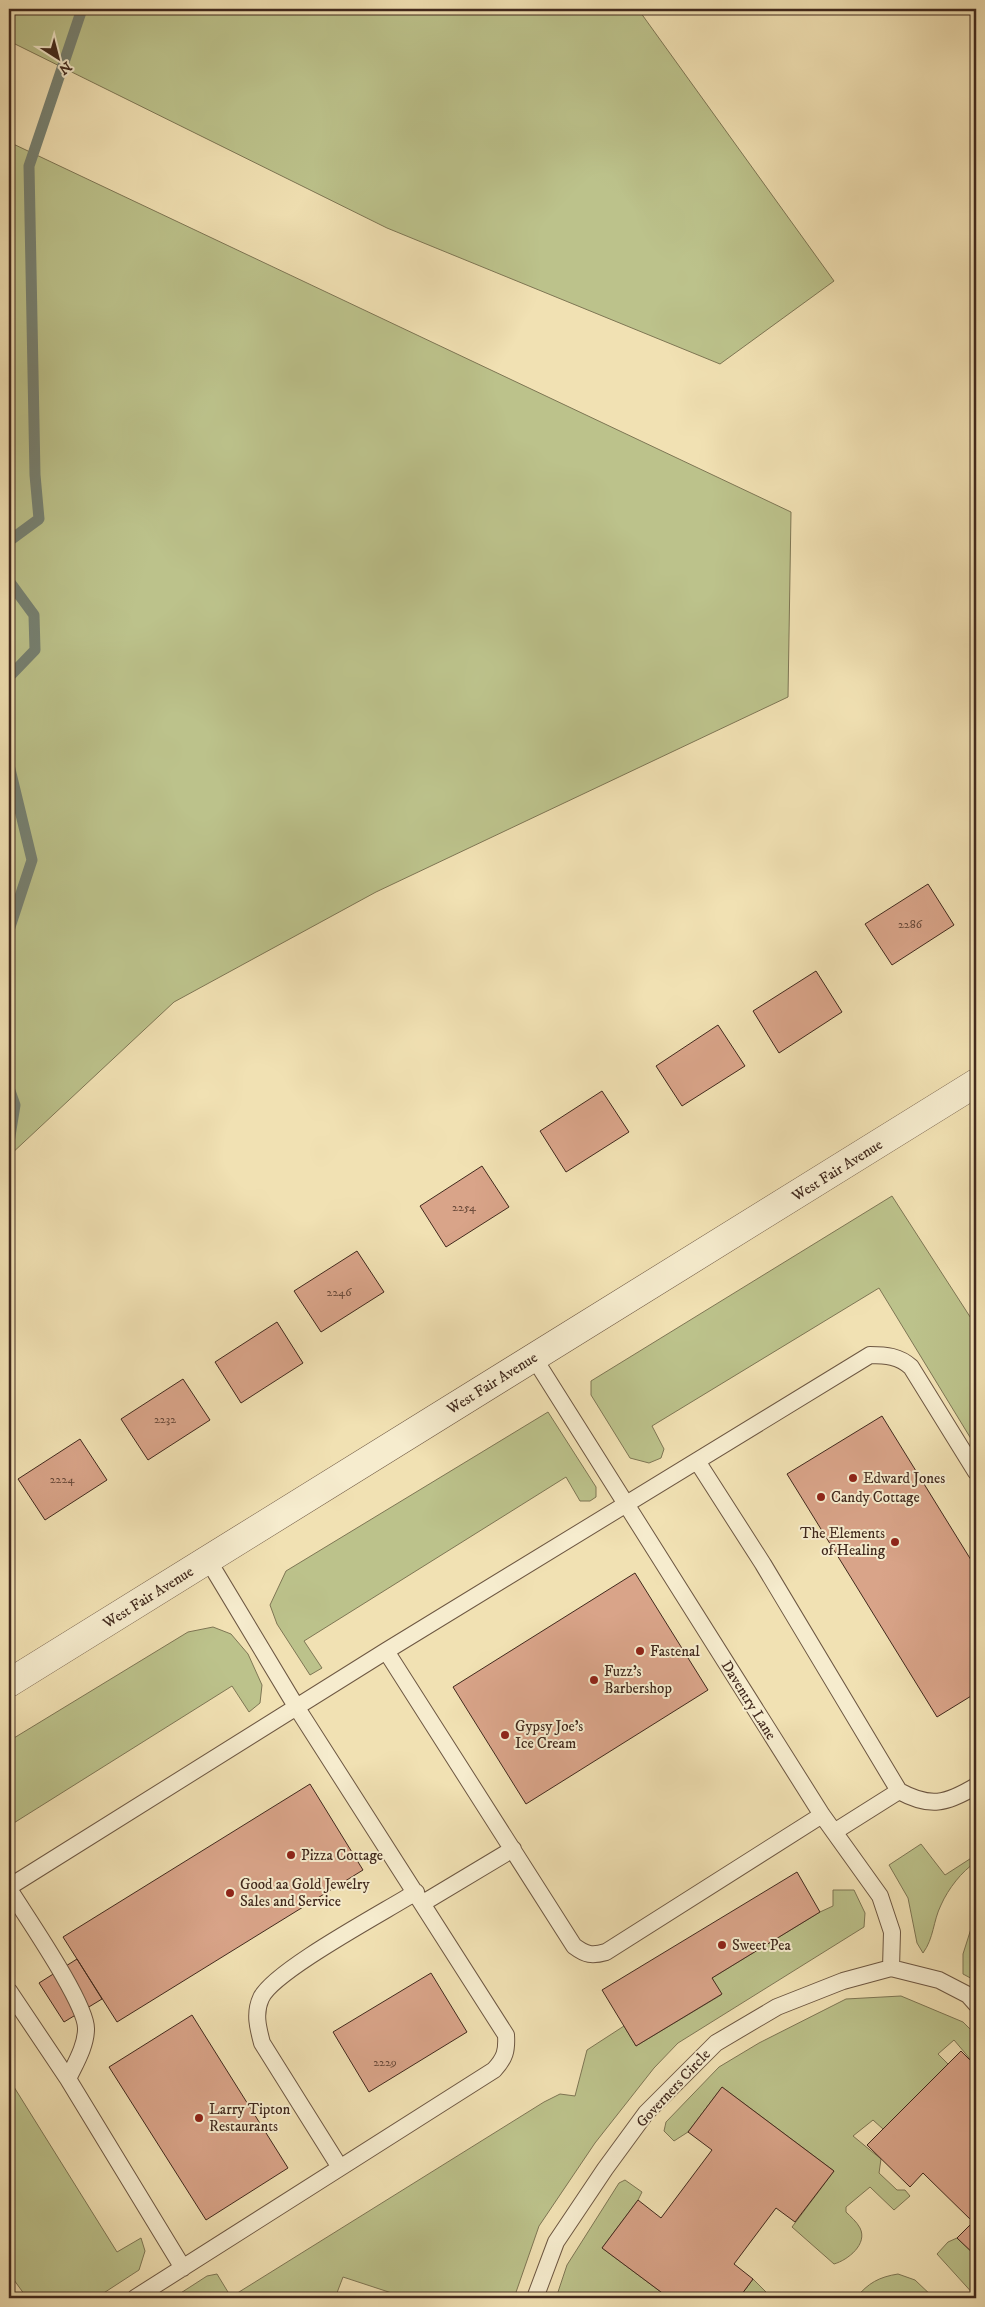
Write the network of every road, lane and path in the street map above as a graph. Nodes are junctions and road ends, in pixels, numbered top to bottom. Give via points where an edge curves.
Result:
1 (976, 1083) edge
2 (534, 1358) junction
3 (696, 1461) junction
4 (976, 1472) edge
5 (625, 1504) junction
6 (208, 1560) junction
7 (386, 1651) junction
8 (9, 1683) edge
9 (297, 1708) junction
10 (976, 1786) edge
11 (899, 1791) junction
12 (822, 1815) junction
13 (834, 1832) junction
14 (513, 1849) junction
15 (9, 1888) edge
16 (420, 1898) junction
17 (891, 1968) junction
18 (9, 1991) edge
19 (976, 2004) edge
20 (68, 2079) junction
21 (340, 2166) junction
22 (183, 2268) junction
23 (136, 2298) edge
24 (535, 2298) edge

1 - 2 street, West Fair Avenue
2 - 5 lane, Daventry Lane
2 - 6 street, West Fair Avenue
3 - 4 lane via 853,1364 870,1355 886,1355 902,1359 911,1367
3 - 5 lane
3 - 11 lane via 763,1564
5 - 7 lane
5 - 12 lane, Daventry Lane
6 - 8 street, West Fair Avenue
6 - 9 lane
7 - 9 lane
7 - 14 lane
9 - 15 lane
9 - 16 lane
10 - 11 lane via 956,1798 940,1802 918,1801
11 - 13 lane
12 - 13 lane, Daventry Lane
12 - 14 lane via 606,1952 593,1955 574,1946
13 - 17 lane, Daventry Lane via 880,1896 892,1932
14 - 16 lane
15 - 20 lane via 78,2000 86,2028 78,2060
16 - 21 lane via 279,1977 261,1997 256,2022 262,2043
16 - 21 lane via 506,2035 507,2050 494,2070
17 - 19 lane via 939,1980 968,1995
17 - 24 lane, Governers Circle via 843,1981 777,2007 716,2043 646,2113 604,2169 556,2242
18 - 20 lane
20 - 22 lane
21 - 22 lane
22 - 23 lane

